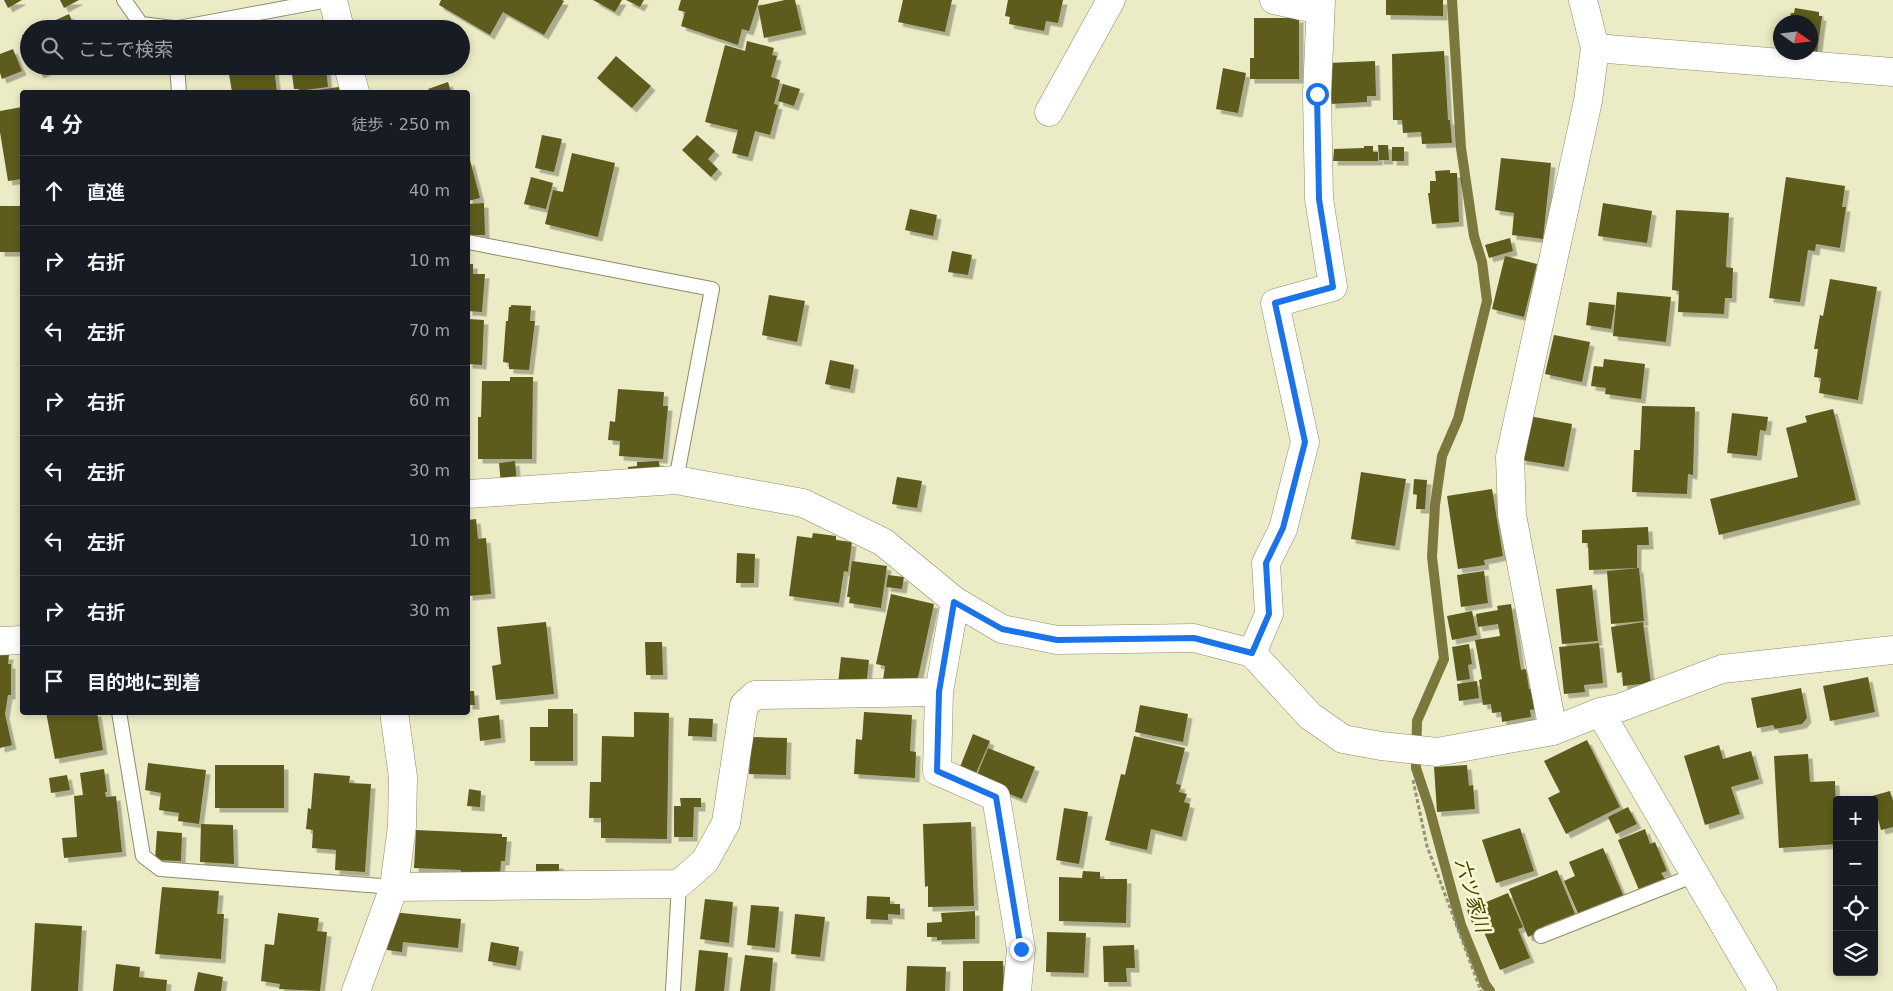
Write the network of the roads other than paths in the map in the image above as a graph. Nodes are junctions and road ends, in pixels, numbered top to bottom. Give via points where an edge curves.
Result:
1 (124, 0) edge
2 (328, 0) edge
3 (333, 0) edge
4 (1111, 0) edge
5 (1274, 0) edge
6 (1583, 0) edge
7 (1321, 5) edge
8 (138, 20) edge
9 (217, 20) edge
10 (338, 20) edge
11 (1594, 48) junction
12 (1893, 72) edge
13 (178, 75) edge
14 (350, 75) edge
15 (179, 90) edge
16 (354, 90) edge
17 (1049, 112) dead end
18 (470, 242) edge
19 (676, 480) junction
20 (470, 494) edge
21 (954, 602) junction
22 (20, 640) edge
23 (0, 641) edge
24 (1893, 650) edge
25 (1252, 653) junction
26 (939, 692) junction
27 (1600, 712) junction
28 (120, 715) edge
29 (394, 715) edge
30 (1553, 731) junction
31 (1695, 875) junction
32 (679, 884) junction
33 (394, 887) junction
34 (1542, 936) dead end
35 (356, 991) edge
36 (673, 991) edge
37 (1017, 991) edge
38 (1763, 991) edge

1 - 8 lane
2 - 9 lane
3 - 10 street
4 - 17 street
5 - 7 street
6 - 11 street
7 - 25 street via 1317,94 1319,199 1333,287 1275,303 1305,442 1283,528 1266,563 1269,614
11 - 12 street
11 - 30 street via 1588,100 1510,457 1512,514
13 - 15 lane
14 - 16 street
18 - 19 lane via 712,289
19 - 20 street
19 - 21 street via 803,503 883,542
21 - 25 street via 1002,629 1057,640 1194,638
21 - 26 street
22 - 23 street
24 - 27 street via 1722,669 1619,708
25 - 30 street via 1310,716 1343,739 1437,752
26 - 32 street via 755,694 744,705 726,823 705,861
26 - 37 street via 937,771 996,797 1021,949
27 - 30 street
27 - 31 street
28 - 33 lane via 143,856 160,869
29 - 33 street via 403,777 402,826
31 - 34 lane
31 - 38 street
32 - 33 street
32 - 36 lane
33 - 35 street

